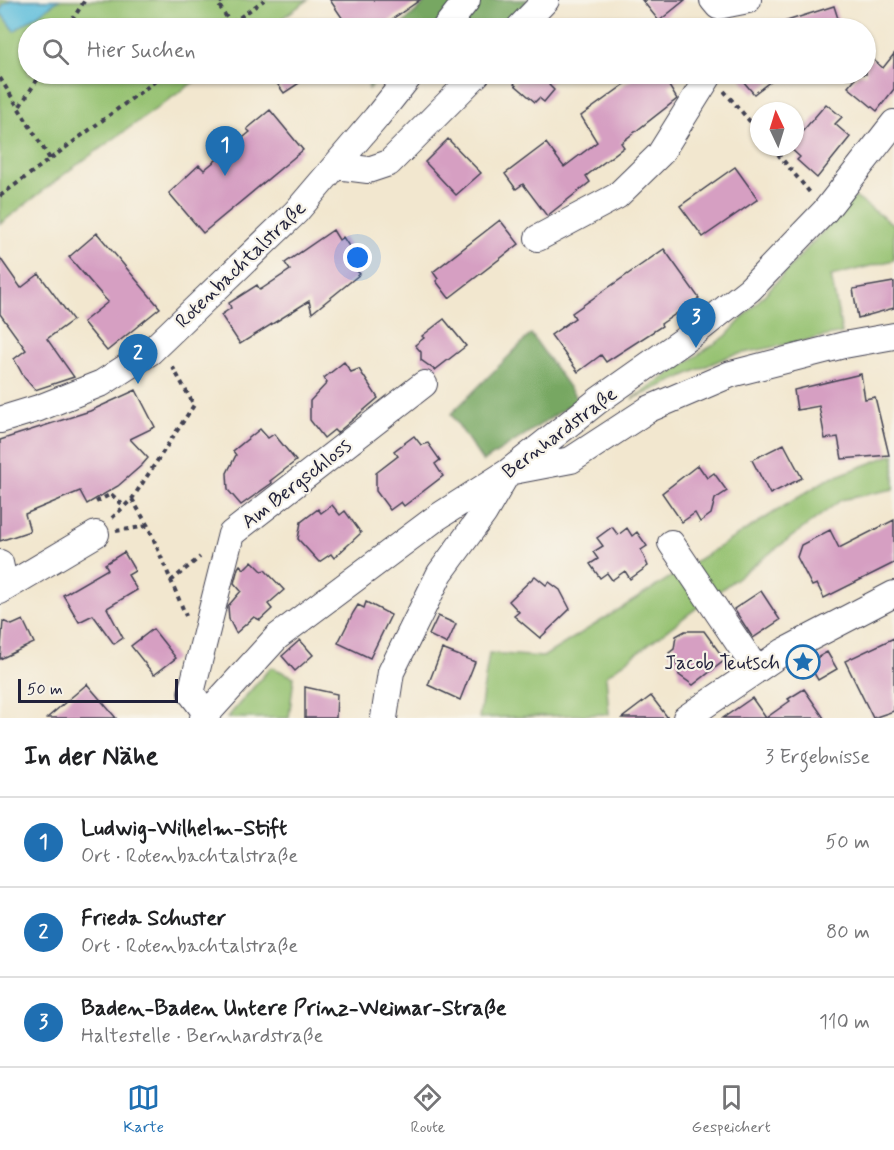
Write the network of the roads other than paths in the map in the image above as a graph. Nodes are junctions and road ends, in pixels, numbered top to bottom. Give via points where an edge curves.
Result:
1 (467, 0) edge
2 (546, 0) edge
3 (748, 0) edge
4 (716, 12) edge
5 (453, 18) edge
6 (529, 18) edge
7 (403, 84) edge
8 (467, 84) edge
9 (704, 84) edge
10 (894, 123) edge
11 (336, 166) junction
12 (538, 238) dead end
13 (894, 336) edge
14 (424, 384) dead end
15 (0, 420) edge
16 (508, 472) junction
17 (104, 526) road end
18 (671, 543) dead end
19 (0, 563) edge
20 (0, 582) edge
21 (0, 591) edge
22 (894, 594) edge
23 (756, 669) junction
24 (205, 715) edge
25 (384, 718) edge
26 (686, 718) edge

1 - 5 street
2 - 6 street
3 - 4 street
7 - 11 street, Rotenbachtalstraße
8 - 11 street via 389,163 368,170
9 - 12 street via 660,154 616,196
10 - 16 street, Bernhardstraße via 825,211 750,289
11 - 15 street, Rotenbachtalstraße via 296,212 150,352 102,383
13 - 16 street via 732,374 649,409 571,460
14 - 24 street, Am Bergschloss via 231,534 191,693
16 - 24 street, Bernhardstraße via 436,518 277,636
16 - 25 street via 440,573 391,672
17 - 21 street
18 - 23 street
19 - 20 street
22 - 23 street
23 - 26 street

